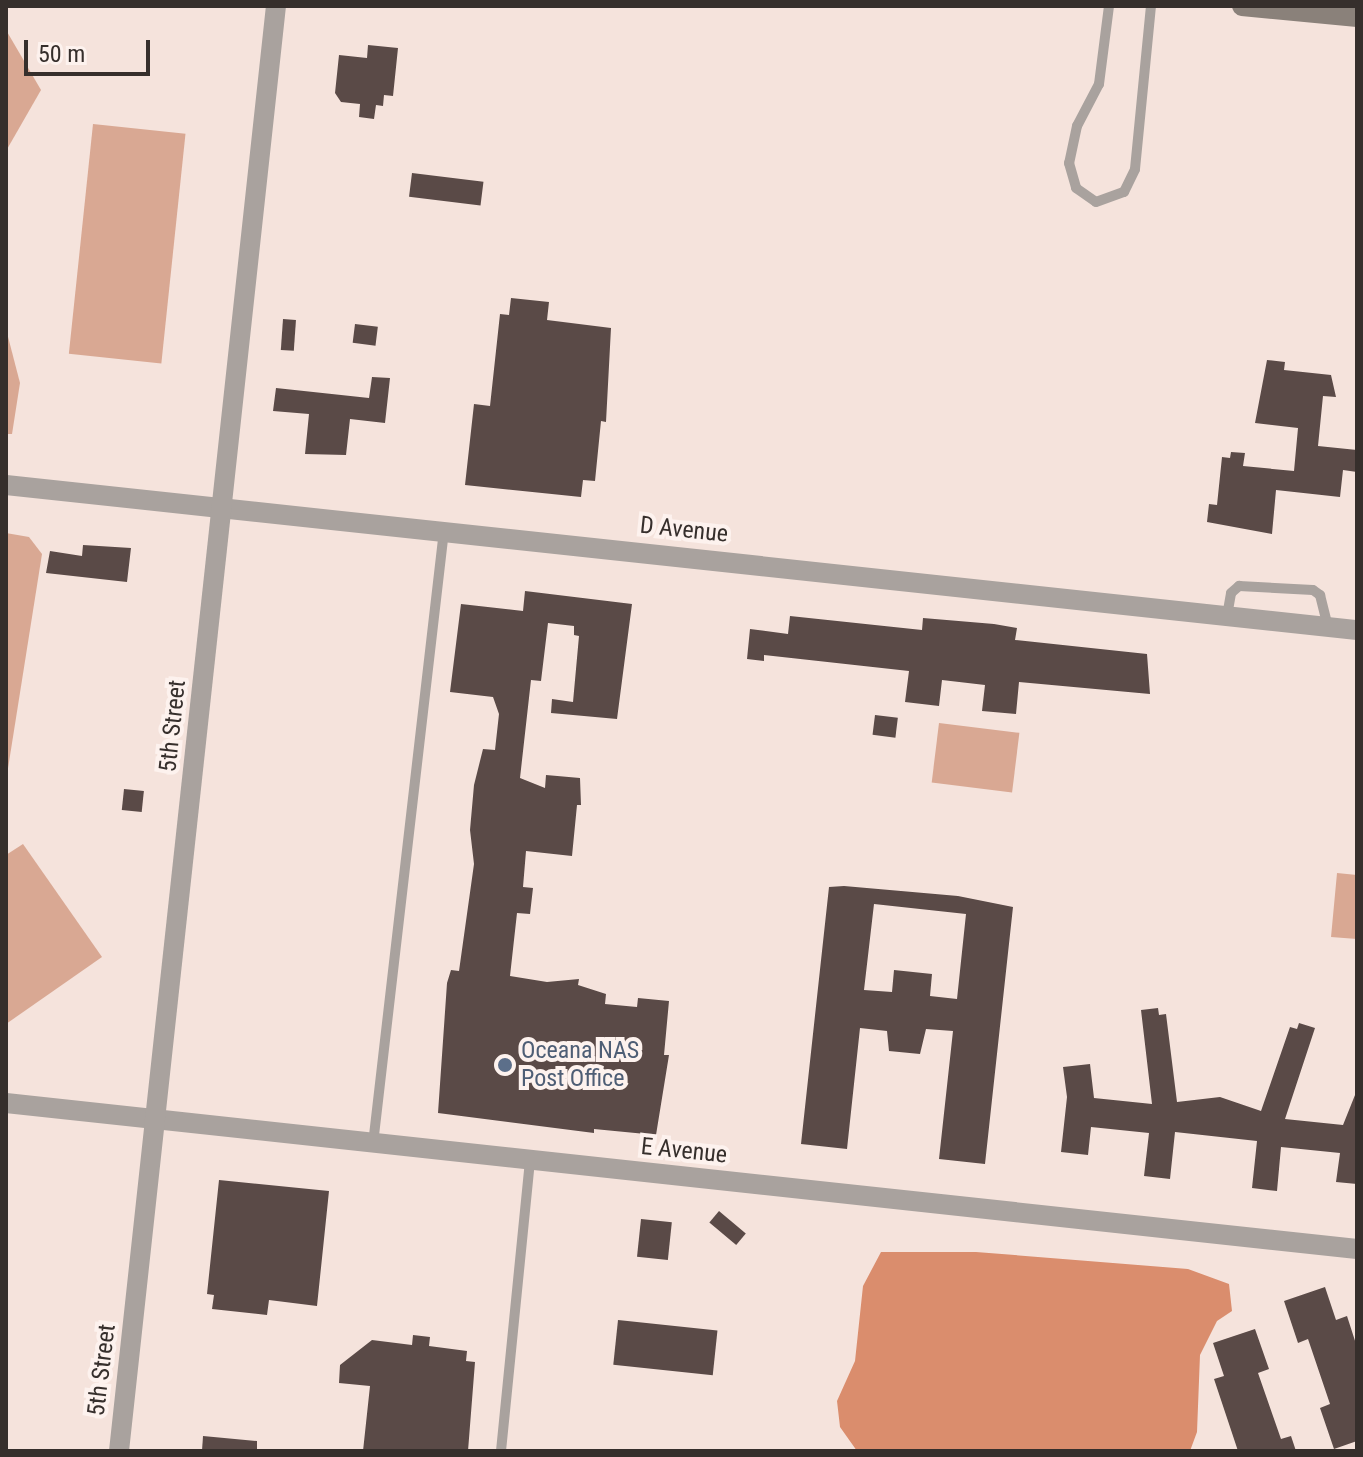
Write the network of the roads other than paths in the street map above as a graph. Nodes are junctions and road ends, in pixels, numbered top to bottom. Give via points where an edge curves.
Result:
1 (276, 6) edge
2 (1109, 6) edge
3 (1151, 6) edge
4 (1242, 6) edge
5 (1357, 17) edge
6 (6, 485) edge
7 (222, 511) junction
8 (444, 530) junction
9 (1227, 616) junction
10 (1328, 627) junction
11 (1357, 630) edge
12 (6, 1103) edge
13 (158, 1121) junction
14 (373, 1144) junction
15 (530, 1161) junction
16 (1357, 1249) edge
17 (119, 1451) edge
18 (501, 1451) edge

1 - 7 street, 5th Street
2 - 3 lane via 1099,84 1077,126 1069,163 1076,188 1096,202 1124,192 1135,169
4 - 5 main road
6 - 7 street, D Avenue
7 - 8 street, D Avenue
7 - 13 street, 5th Street
8 - 9 street, D Avenue
8 - 14 lane
9 - 10 street, D Avenue
9 - 10 lane via 1231,593 1239,586 1313,590 1320,595
10 - 11 street, D Avenue
12 - 13 street, E Avenue
13 - 14 street, E Avenue
13 - 17 street, 5th Street
14 - 15 street, E Avenue
15 - 16 street, E Avenue
15 - 18 lane

